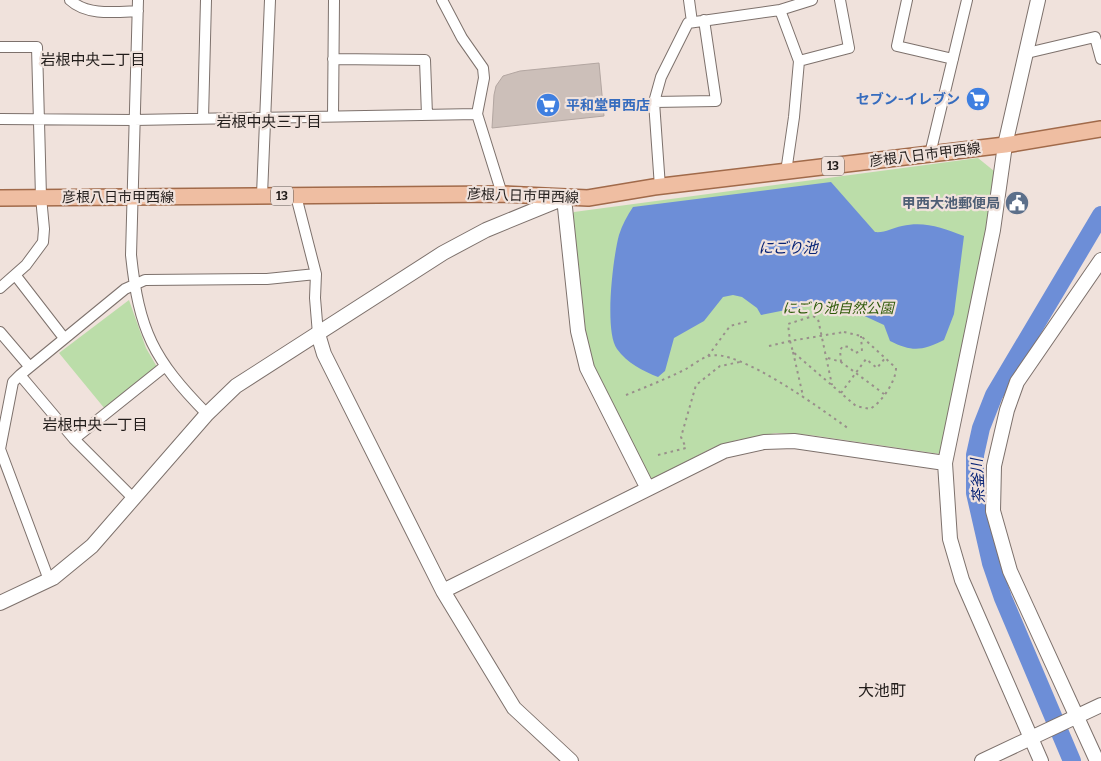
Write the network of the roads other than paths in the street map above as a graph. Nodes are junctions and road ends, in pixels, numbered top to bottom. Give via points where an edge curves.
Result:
1 (70, 0) edge
2 (138, 0) edge
3 (206, 0) edge
4 (270, 0) edge
5 (334, 0) edge
6 (442, 0) edge
7 (690, 0) edge
8 (812, 0) edge
9 (840, 0) edge
10 (907, 0) edge
11 (967, 0) edge
12 (1038, 0) edge
13 (796, 3) edge
14 (780, 10) junction
15 (138, 11) junction
16 (704, 20) junction
17 (692, 22) junction
18 (0, 47) edge
19 (1027, 53) junction
20 (953, 58) junction
21 (333, 59) junction
22 (1101, 59) edge
23 (799, 61) junction
24 (654, 102) junction
25 (477, 114) junction
26 (427, 115) junction
27 (264, 116) junction
28 (333, 116) junction
29 (39, 118) junction
30 (203, 118) junction
31 (0, 119) edge
32 (134, 120) junction
33 (1101, 129) edge
34 (1005, 145) junction
35 (930, 154) junction
36 (786, 172) junction
37 (660, 187) junction
38 (502, 194) junction
39 (262, 196) junction
40 (296, 196) junction
41 (41, 197) junction
42 (132, 197) junction
43 (0, 198) edge
44 (564, 198) junction
45 (1101, 260) edge
46 (316, 274) junction
47 (16, 276) junction
48 (134, 285) junction
49 (0, 288) edge
50 (0, 332) edge
51 (318, 334) junction
52 (64, 338) junction
53 (29, 366) junction
54 (164, 366) junction
55 (20, 374) junction
56 (207, 414) junction
57 (74, 439) junction
58 (944, 463) junction
59 (647, 487) junction
60 (134, 499) junction
61 (49, 580) junction
62 (442, 591) junction
63 (0, 603) edge
64 (1101, 705) edge
65 (1070, 718) junction
66 (1030, 738) junction
67 (571, 761) edge
68 (982, 761) edge
69 (1041, 761) edge
70 (1097, 761) edge

1 - 15 street via 91,10
2 - 15 street
3 - 30 street
4 - 27 street
5 - 21 street
6 - 25 street via 483,68
7 - 17 street
8 - 13 street
9 - 23 street via 849,48
10 - 20 street via 897,46
11 - 20 street
12 - 19 street
13 - 14 street
14 - 16 street
14 - 23 street
15 - 32 street
16 - 17 street
16 - 24 street via 716,101
17 - 24 street via 688,23 660,77
18 - 29 street via 37,47
19 - 22 street via 1095,37
19 - 34 street
20 - 35 street
21 - 26 street via 425,60
21 - 28 street
23 - 36 street
24 - 37 street
25 - 26 street
25 - 38 street
26 - 28 street
27 - 28 street
27 - 30 street
27 - 39 street
29 - 31 street
29 - 32 street
29 - 41 street
30 - 32 street
32 - 42 street
33 - 34 main road, 彦根八日市甲西線 / 13
34 - 35 main road, 彦根八日市甲西線 / 13
34 - 58 street via 993,230
35 - 36 main road, 彦根八日市甲西線 / 13
36 - 37 main road, 彦根八日市甲西線 / 13
37 - 44 main road, 彦根八日市甲西線 / 13 via 588,198
38 - 40 main road, 彦根八日市甲西線 / 13
38 - 44 main road, 彦根八日市甲西線 / 13
39 - 40 main road, 彦根八日市甲西線 / 13
39 - 42 main road, 彦根八日市甲西線 / 13
40 - 46 street
41 - 42 main road, 彦根八日市甲西線 / 13
41 - 43 main road, 彦根八日市甲西線 / 13
41 - 47 street via 43,242
42 - 48 street
44 - 51 street via 486,230 443,253
44 - 59 street via 578,331 587,368
45 - 65 street via 1017,382 994,466 993,511 1010,571
46 - 48 street via 267,279 145,280
46 - 51 street
47 - 49 street
47 - 52 street
48 - 52 street
48 - 54 street via 142,319
50 - 53 street
51 - 56 street via 236,386
51 - 62 street via 324,354
52 - 53 street
53 - 55 street
54 - 56 street
54 - 57 street
55 - 57 street
55 - 61 street via 13,382 0,449
56 - 60 street
57 - 60 street
58 - 59 street via 822,444 764,442 724,451
58 - 66 street via 950,539 962,580
59 - 62 street
60 - 61 street via 92,546
61 - 63 street
62 - 67 street via 514,708
64 - 65 street
65 - 66 street
65 - 70 street
66 - 68 street
66 - 69 street

